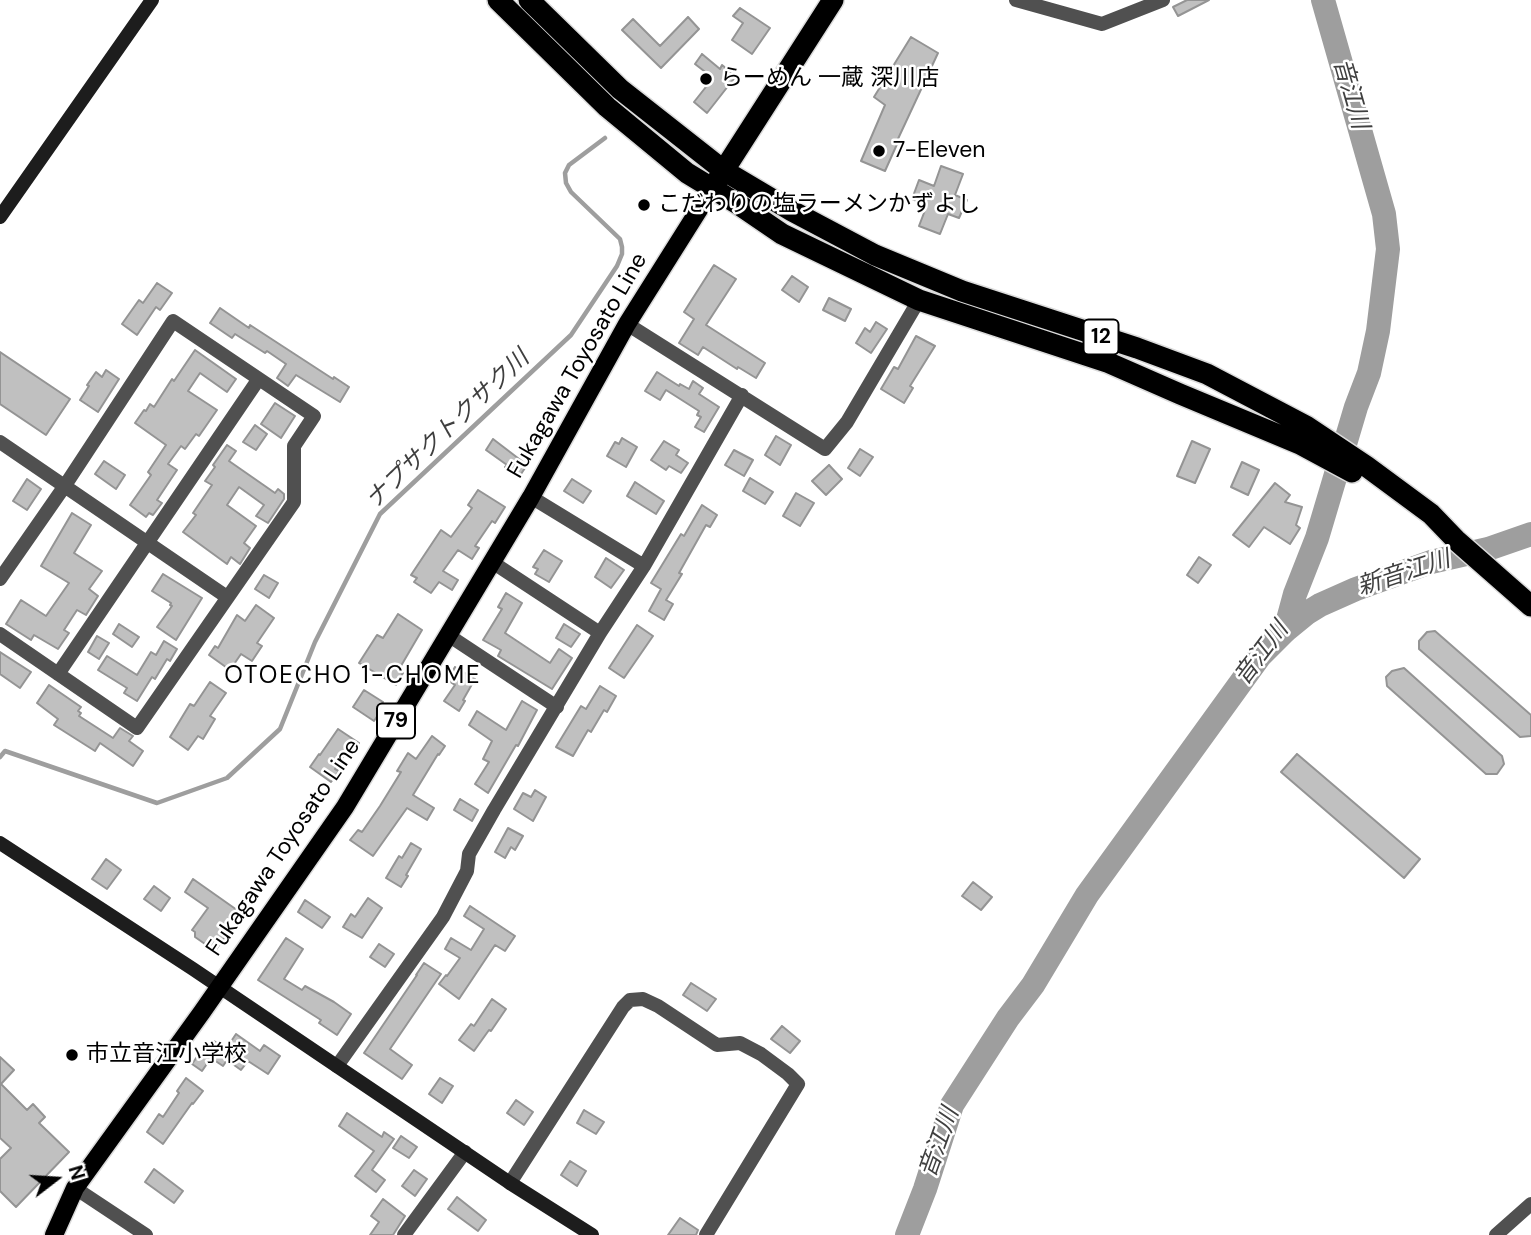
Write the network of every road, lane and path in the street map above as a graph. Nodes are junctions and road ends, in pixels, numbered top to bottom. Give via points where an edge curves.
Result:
1 (152, 0) edge
2 (498, 0) edge
3 (529, 0) edge
4 (833, 0) edge
5 (1016, 0) edge
6 (1163, 0) edge
7 (723, 170) junction
8 (712, 189) junction
9 (0, 217) edge
10 (919, 300) junction
11 (628, 324) junction
12 (258, 380) junction
13 (742, 395) junction
14 (0, 442) edge
15 (64, 487) junction
16 (531, 497) junction
17 (1457, 541) junction
18 (147, 542) junction
19 (492, 562) junction
20 (644, 566) junction
21 (0, 579) edge
22 (227, 597) junction
23 (1531, 606) edge
24 (600, 633) junction
25 (0, 634) edge
26 (448, 635) junction
27 (58, 674) junction
28 (556, 707) junction
29 (0, 843) edge
30 (219, 987) junction
31 (337, 1066) junction
32 (465, 1152) junction
33 (510, 1183) junction
34 (75, 1188) junction
35 (1531, 1204) edge
36 (54, 1235) edge
37 (146, 1235) edge
38 (404, 1235) edge
39 (592, 1235) edge
40 (706, 1235) edge
41 (1496, 1235) edge

1 - 9 street
2 - 8 highway, 12 via 607,107
3 - 7 highway, 12 via 620,89
4 - 7 highway
5 - 6 street via 1102,24
7 - 8 highway
7 - 17 highway, 12 via 900,265 962,291 1207,374 1306,426 1366,466 1431,514
8 - 10 highway, 12 via 782,234
8 - 11 main road, Fukagawa Toyosato Line / 79
10 - 13 street via 847,422 825,449
10 - 17 highway, 12 via 1107,362 1300,444 1346,468
11 - 13 street
11 - 16 main road, Fukagawa Toyosato Line / 79
12 - 15 street via 173,321
12 - 18 street
12 - 22 street via 314,416 294,446 294,502
13 - 20 street
14 - 15 street
15 - 18 street
15 - 21 street
16 - 19 main road, Fukagawa Toyosato Line / 79
16 - 20 street
17 - 23 highway, 12
18 - 22 street
18 - 27 street
19 - 24 street
19 - 26 main road, Fukagawa Toyosato Line / 79
20 - 24 street
22 - 27 street via 137,728
24 - 28 street
25 - 27 street
26 - 28 street
26 - 30 main road, Fukagawa Toyosato Line / 79 via 345,807
28 - 31 street via 469,854 467,872 443,917
29 - 30 street
30 - 31 street
30 - 34 main road, Fukagawa Toyosato Line / 79
31 - 32 street
32 - 33 street
32 - 38 street
33 - 39 street
33 - 40 street via 623,1007 630,1000 643,999 717,1045 740,1042 797,1084
34 - 36 main road, Fukagawa Toyosato Line / 79
34 - 37 street
35 - 41 street

